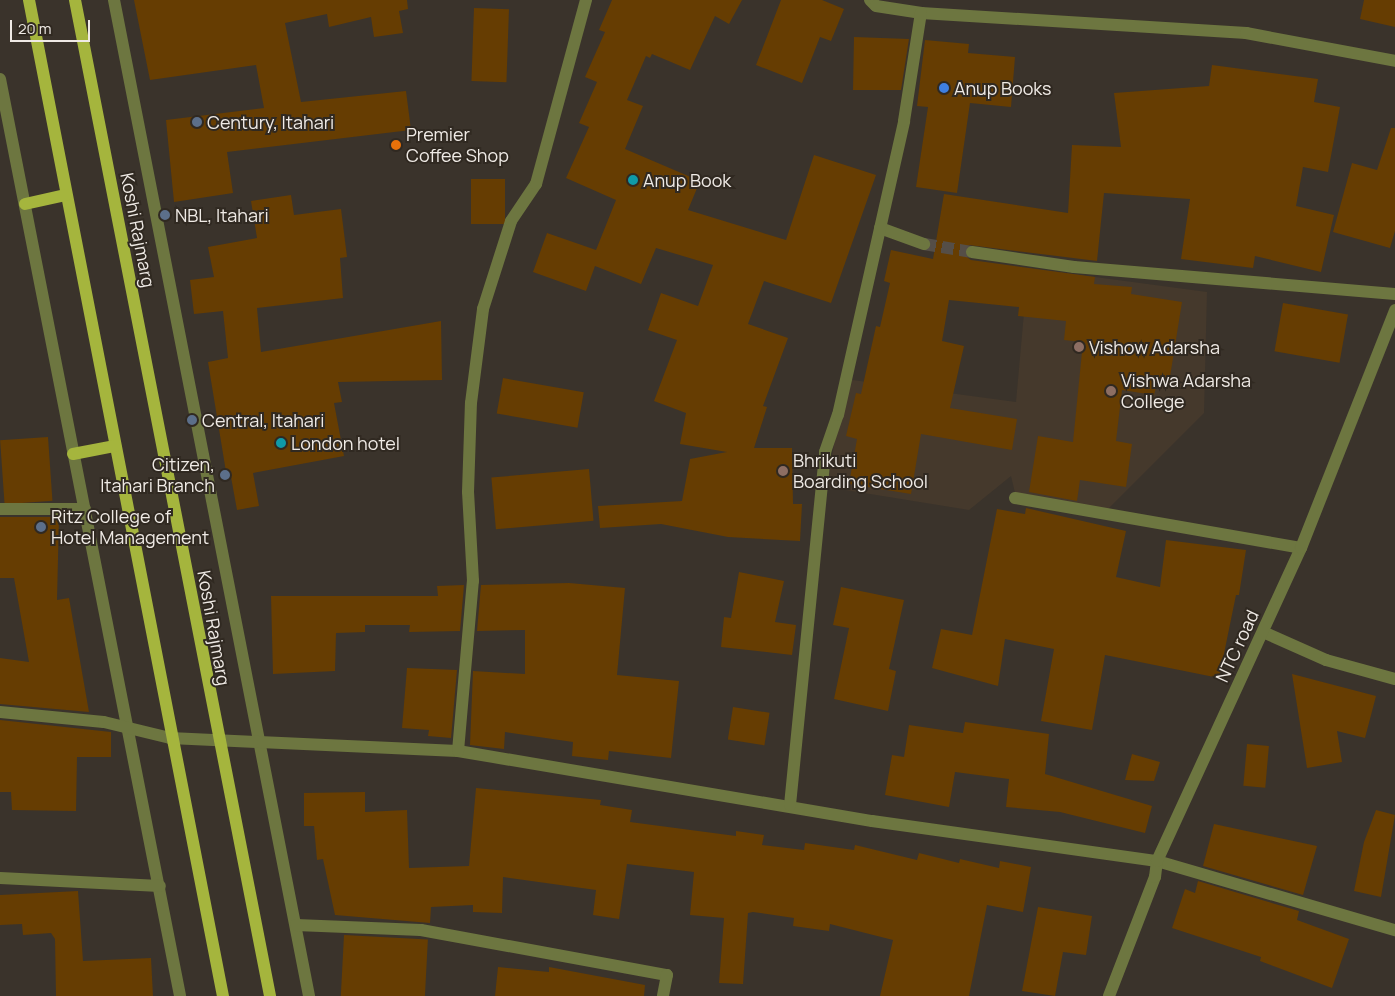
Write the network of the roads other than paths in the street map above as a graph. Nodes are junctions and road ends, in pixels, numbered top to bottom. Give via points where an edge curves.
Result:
1 (29, 0) edge
2 (75, 0) edge
3 (114, 0) edge
4 (586, 0) edge
5 (870, 0) edge
6 (921, 12) junction
7 (1395, 61) edge
8 (0, 79) edge
9 (66, 195) junction
10 (25, 204) junction
11 (880, 228) junction
12 (924, 244) tunnel mouth
13 (972, 252) tunnel mouth
14 (1395, 294) edge
15 (1395, 310) edge
16 (115, 446) junction
17 (74, 454) junction
18 (1015, 498) dead end
19 (0, 509) edge
20 (85, 509) junction
21 (1301, 548) junction
22 (1263, 632) junction
23 (1395, 679) edge
24 (0, 712) edge
25 (130, 732) junction
26 (170, 738) junction
27 (217, 742) junction
28 (259, 742) junction
29 (458, 751) junction
30 (790, 805) junction
31 (1157, 861) junction
32 (0, 878) edge
33 (160, 886) junction
34 (296, 925) junction
35 (1395, 930) edge
36 (180, 996) edge
37 (223, 996) edge
38 (270, 996) edge
39 (309, 996) edge
40 (663, 996) edge
41 (1110, 996) edge

1 - 9 main road
2 - 27 main road, Koshi Rajmarg
3 - 28 street
4 - 29 street via 536,184 512,220 483,309 471,403 468,492 472,581
5 - 6 street via 876,6
6 - 7 street via 1246,32
6 - 11 street via 904,121
8 - 10 street
9 - 10 main road
9 - 16 main road
10 - 17 street
11 - 12 street
11 - 30 street via 838,415 825,452
13 - 14 street via 1074,267
15 - 21 street, NTC road
16 - 17 main road
16 - 26 main road
17 - 20 street
18 - 21 street
19 - 20 street
20 - 25 street
21 - 22 street, NTC road
22 - 23 street via 1326,660
22 - 31 street, NTC road
24 - 25 street via 104,722
25 - 26 street
25 - 33 street
26 - 27 street
26 - 37 main road
27 - 28 street
27 - 38 main road, Koshi Rajmarg via 246,862
28 - 29 street
28 - 34 street
29 - 30 street
30 - 31 street via 872,821
31 - 35 street
31 - 41 street, NTC road via 1155,877
32 - 33 street
33 - 36 street
34 - 39 street
34 - 40 street via 421,930 657,973 667,975

